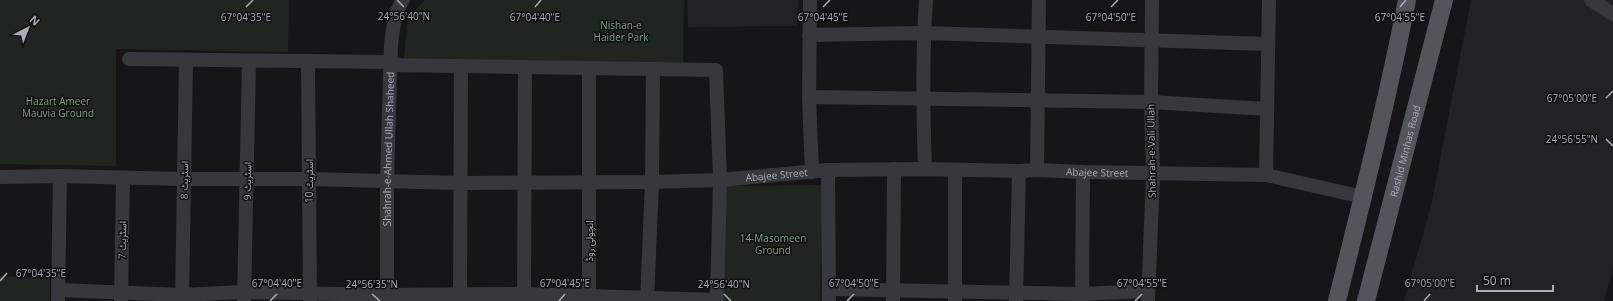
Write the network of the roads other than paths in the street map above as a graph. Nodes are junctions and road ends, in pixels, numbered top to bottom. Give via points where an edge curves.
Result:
1 (403, 0) edge
2 (810, 0) edge
3 (926, 0) edge
4 (1039, 0) edge
5 (1152, 0) edge
6 (1269, 0) edge
7 (1407, 0) edge
8 (1444, 0) edge
9 (1591, 0) edge
10 (1613, 14) edge
11 (923, 33) junction
12 (809, 35) junction
13 (1038, 37) junction
14 (1152, 40) junction
15 (1268, 44) junction
16 (129, 59) dead end
17 (186, 60) junction
18 (249, 61) junction
19 (308, 62) junction
20 (390, 64) junction
21 (461, 66) junction
22 (525, 67) junction
23 (589, 68) junction
24 (653, 69) junction
25 (809, 96) junction
26 (923, 99) junction
27 (1037, 100) junction
28 (1151, 102) junction
29 (1267, 108) junction
30 (894, 169) junction
31 (925, 169) junction
32 (828, 170) junction
33 (955, 170) junction
34 (1037, 170) junction
35 (1019, 171) junction
36 (812, 172) junction
37 (1083, 172) junction
38 (1153, 174) junction
39 (1266, 175) junction
40 (60, 176) junction
41 (0, 177) edge
42 (123, 178) junction
43 (184, 179) junction
44 (247, 179) junction
45 (309, 179) junction
46 (387, 180) junction
47 (720, 180) junction
48 (524, 181) junction
49 (590, 182) junction
50 (652, 182) junction
51 (460, 183) junction
52 (1363, 197) junction
53 (829, 295) edge
54 (58, 296) edge
55 (121, 296) edge
56 (893, 296) edge
57 (956, 296) edge
58 (1148, 296) edge
59 (244, 297) edge
60 (310, 297) edge
61 (1017, 297) edge
62 (182, 298) edge
63 (387, 298) edge
64 (460, 298) edge
65 (524, 298) edge
66 (1082, 298) edge
67 (589, 299) edge
68 (647, 300) edge
69 (717, 301) edge
70 (1337, 301) edge
71 (1366, 301) edge

1 - 20 street, Shahrah-e-Ahmed Ullah Shaheed via 393,24
2 - 12 street
3 - 11 street
4 - 13 street
5 - 14 street, Shahrah-e-Vali Ullah
6 - 15 street
7 - 52 main road
8 - 71 main road, Rashid Minhas Road
9 - 10 street
11 - 12 street
11 - 13 street
11 - 26 street
12 - 25 street
13 - 14 street
13 - 27 street
14 - 15 street
14 - 28 street, Shahrah-e-Vali Ullah
15 - 29 street
16 - 17 street
17 - 18 street
17 - 43 street, اسٹریٹ 8
18 - 19 street
18 - 44 street, اسٹریٹ 9
19 - 20 street
19 - 45 street, اسٹریٹ 10
20 - 21 street
20 - 46 street, Shahrah-e-Ahmed Ullah Shaheed
21 - 22 street
21 - 51 street
22 - 23 street
22 - 48 street
23 - 24 street
23 - 49 street, انچولی روڈ
24 - 47 street via 716,70
24 - 50 street
25 - 26 street
25 - 36 street
26 - 27 street
26 - 31 street
27 - 28 street
27 - 34 street
28 - 29 street
28 - 38 street, Shahrah-e-Vali Ullah
29 - 39 street
30 - 31 street, Abajee Street
30 - 32 street, Abajee Street
30 - 56 street
31 - 33 street, Abajee Street
32 - 36 street, Abajee Street
32 - 53 street
33 - 35 street, Abajee Street
33 - 57 street
34 - 35 street, Abajee Street
34 - 37 street, Abajee Street
35 - 61 street
36 - 47 street, Abajee Street
37 - 38 street, Abajee Street
37 - 66 street
38 - 39 street, Abajee Street
38 - 58 street, Shahrah-e-Vali Ullah
39 - 52 street, Abajee Street
40 - 41 street, Abajee Street
40 - 42 street, Abajee Street
40 - 54 street
42 - 43 street, Abajee Street
42 - 55 street, اسٹریٹ 7
43 - 44 street, Abajee Street
43 - 62 street, اسٹریٹ 8
44 - 45 street, Abajee Street
44 - 59 street, اسٹریٹ 9
45 - 46 street, Abajee Street
45 - 60 street, اسٹریٹ 10
46 - 51 street, Abajee Street
46 - 63 street, Shahrah-e-Ahmed Ullah Shaheed
47 - 50 street, Abajee Street
47 - 69 street
48 - 49 street, Abajee Street
48 - 51 street, Abajee Street
48 - 65 street
49 - 50 street, Abajee Street
49 - 67 street, انچولی روڈ
50 - 68 street
51 - 64 street
52 - 70 main road
53 - 56 street
54 - 55 street
55 - 62 street
56 - 57 street
57 - 61 street
58 - 66 street
59 - 60 street
59 - 62 street
60 - 63 street
61 - 66 street
63 - 64 street
64 - 65 street
65 - 67 street
67 - 68 street
68 - 69 street

